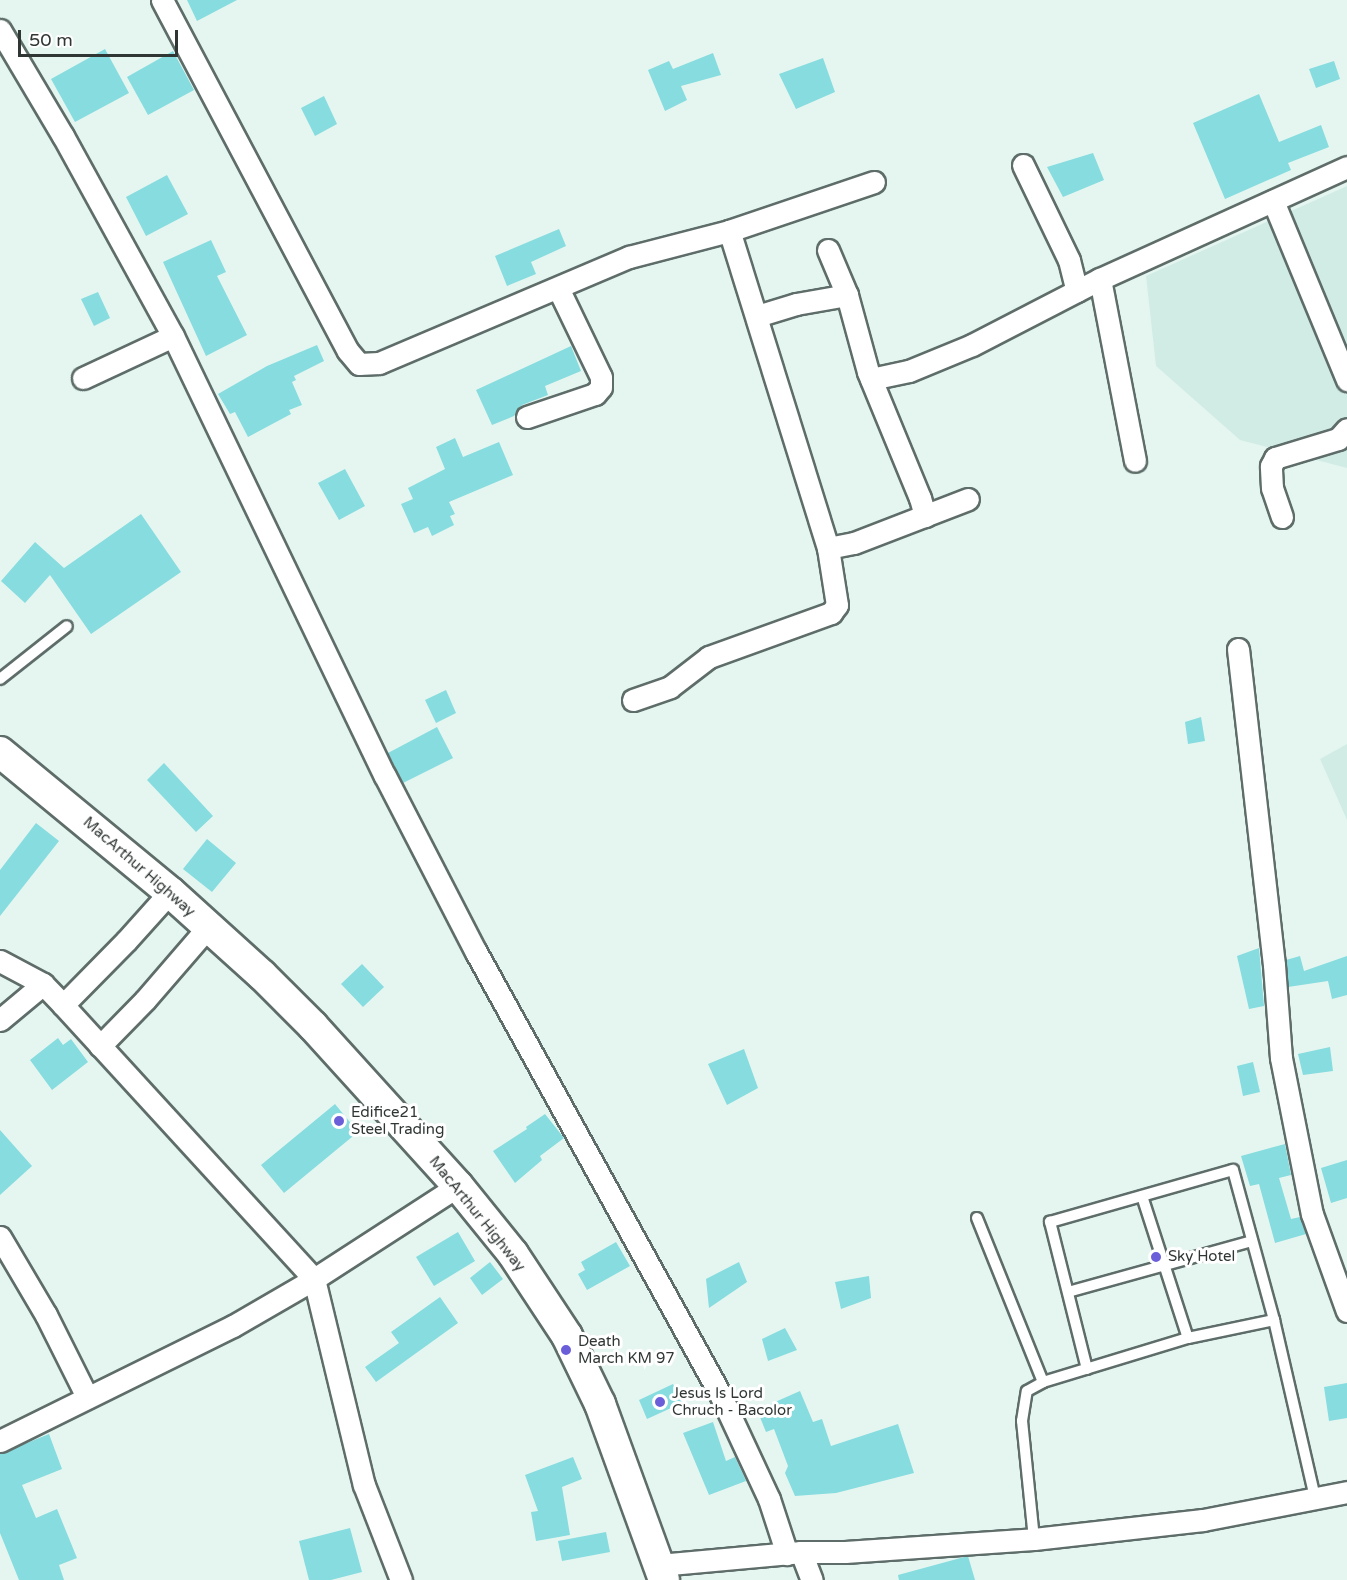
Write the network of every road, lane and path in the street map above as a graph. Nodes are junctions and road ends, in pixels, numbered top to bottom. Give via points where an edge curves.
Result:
1 (162, 0) edge
2 (0, 30) edge
3 (1023, 165) dead end
4 (1347, 167) edge
5 (874, 183) dead end
6 (1274, 201) junction
7 (729, 231) junction
8 (828, 250) dead end
9 (1101, 279) junction
10 (558, 288) junction
11 (1077, 291) junction
12 (847, 295) junction
13 (757, 316) junction
14 (173, 336) junction
15 (83, 378) dead end
16 (871, 379) junction
17 (1347, 380) edge
18 (527, 417) dead end
19 (1347, 429) edge
20 (1135, 461) dead end
21 (968, 499) dead end
22 (924, 516) junction
23 (1282, 517) dead end
24 (828, 548) junction
25 (67, 626) dead end
26 (1238, 649) dead end
27 (0, 679) edge
28 (633, 700) dead end
29 (0, 752) edge
30 (170, 892) junction
31 (208, 927) junction
32 (0, 961) edge
33 (43, 984) junction
34 (63, 1005) junction
35 (0, 1020) edge
36 (100, 1046) junction
37 (458, 1186) junction
38 (1142, 1196) junction
39 (977, 1218) dead end
40 (0, 1237) edge
41 (1252, 1241) junction
42 (1165, 1265) junction
43 (314, 1278) junction
44 (1068, 1292) junction
45 (1347, 1311) edge
46 (1274, 1320) junction
47 (1188, 1338) junction
48 (1087, 1369) junction
49 (1043, 1382) junction
50 (87, 1397) junction
51 (0, 1441) edge
52 (1347, 1492) edge
53 (1315, 1498) junction
54 (1034, 1539) junction
55 (794, 1553) junction
56 (662, 1575) edge
57 (401, 1580) edge
58 (812, 1580) edge

1 - 10 street via 348,351 360,364 379,363
2 - 14 street
3 - 11 street via 1069,260
4 - 6 street
5 - 7 street
6 - 9 street
6 - 17 street
7 - 10 street via 629,257
7 - 13 street
8 - 12 street
9 - 11 street
9 - 20 street
10 - 18 street via 601,377 601,387 595,394
11 - 16 street via 972,345 909,370
12 - 13 street
12 - 16 street
13 - 24 street
14 - 15 street
14 - 55 street via 385,776 476,952 720,1394
16 - 22 street
19 - 23 street via 1338,439 1275,458 1271,466 1272,488
21 - 22 street
22 - 24 street via 854,543
24 - 28 street via 837,605 831,613 709,657 670,687
25 - 27 lane
26 - 45 street via 1281,1058 1312,1214
29 - 30 main road, MacArthur Highway
30 - 31 main road, MacArthur Highway
30 - 34 street
31 - 36 street
31 - 37 main road, MacArthur Highway via 313,1026
32 - 33 street
33 - 34 street
33 - 35 street
34 - 36 street
36 - 43 street
37 - 43 street
37 - 56 main road, MacArthur Highway via 513,1254 567,1336 600,1404
38 - 41 lane via 1233,1170
38 - 42 lane
38 - 44 lane via 1050,1222
39 - 49 lane
40 - 50 street via 46,1315
41 - 42 lane
41 - 46 lane
42 - 44 lane
42 - 47 lane
43 - 50 street via 233,1326
43 - 57 street via 364,1485
44 - 48 lane
46 - 47 lane
46 - 53 lane
47 - 48 lane
48 - 49 lane
49 - 54 lane via 1027,1391 1022,1421
50 - 51 street
52 - 53 street
53 - 54 street via 1203,1520
54 - 55 street
55 - 56 street
55 - 58 street

